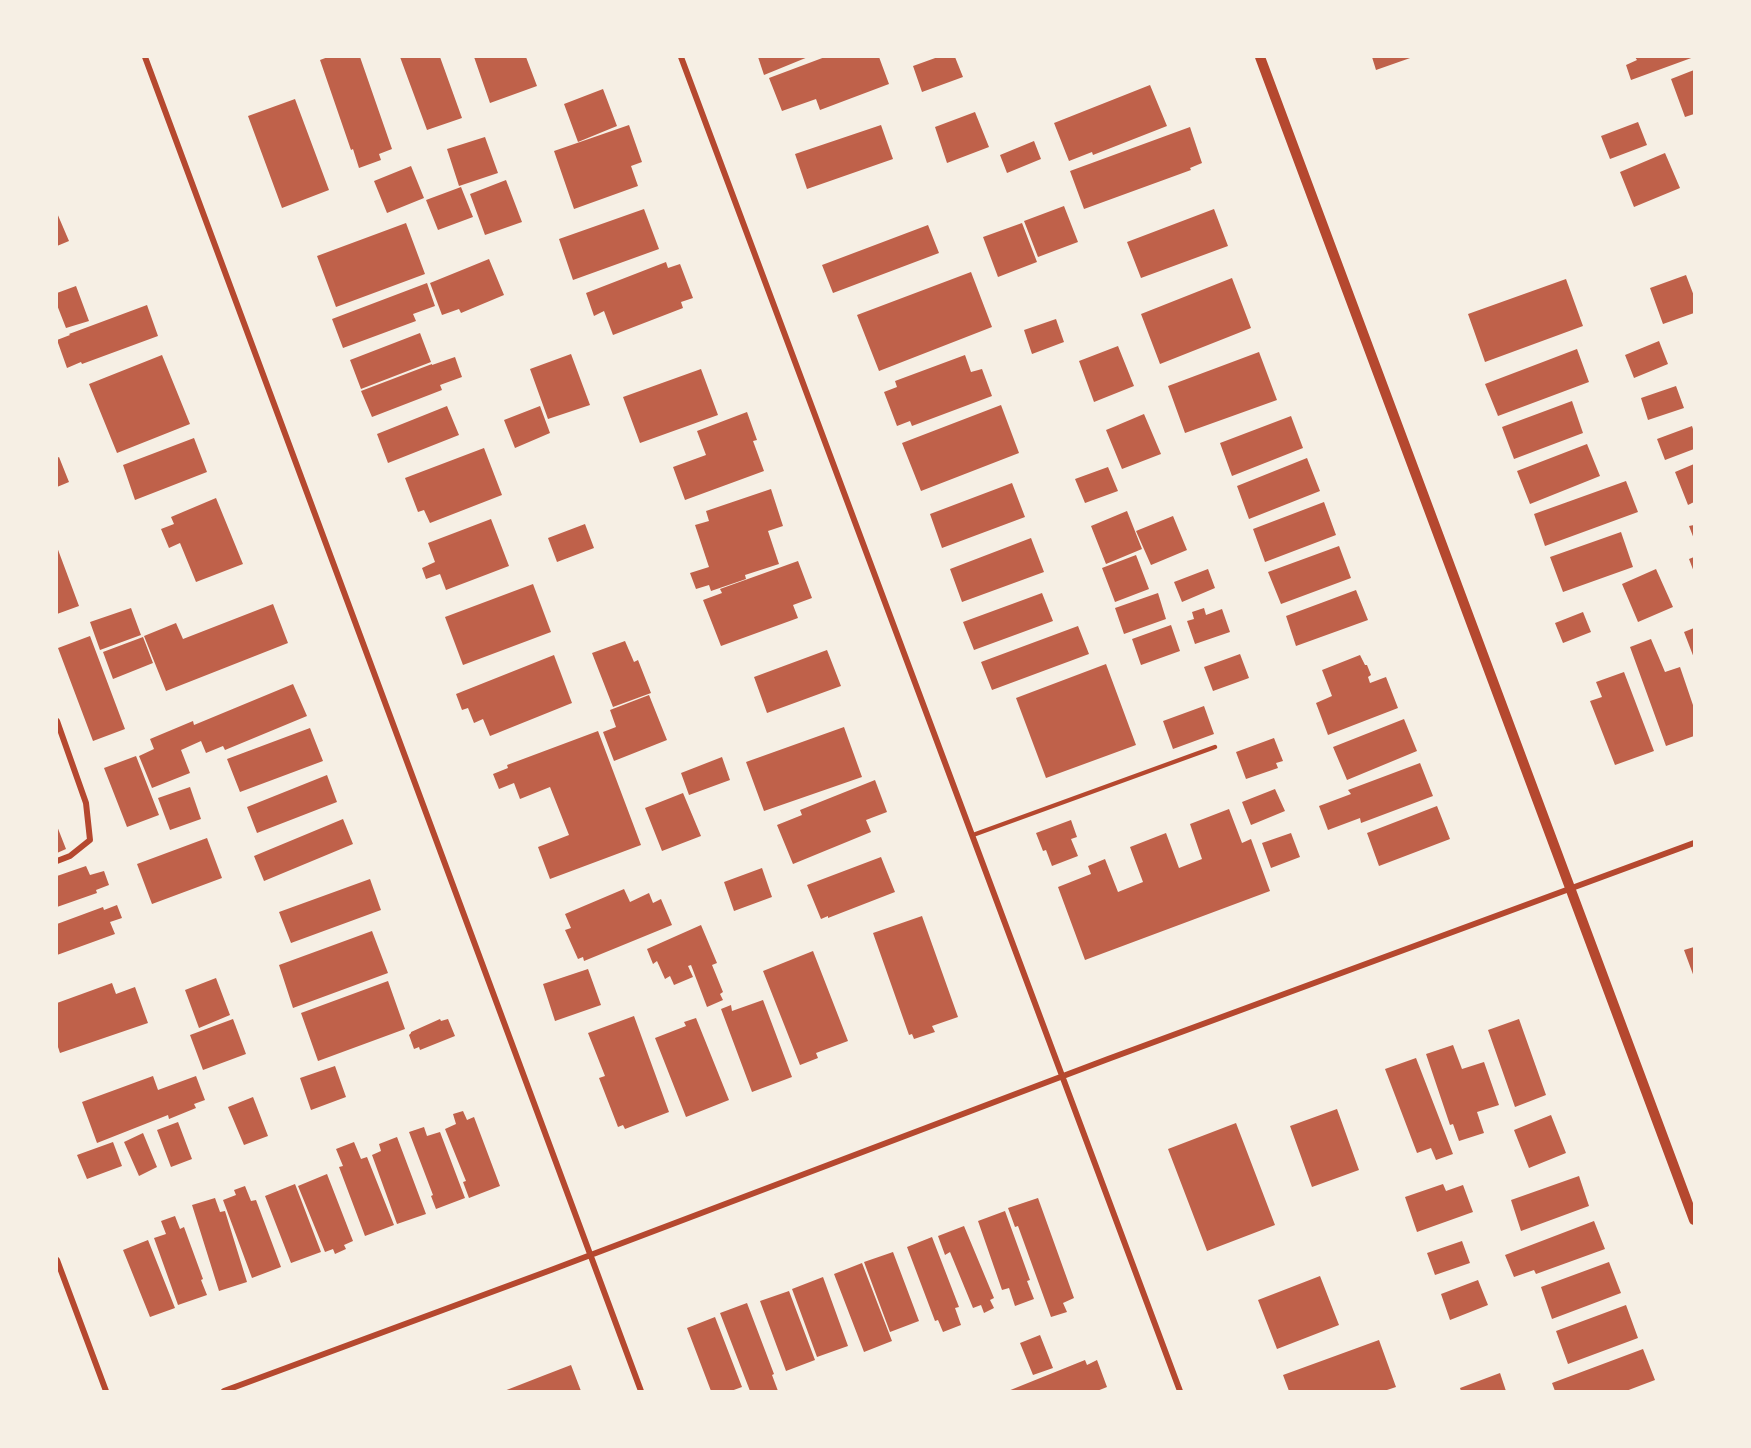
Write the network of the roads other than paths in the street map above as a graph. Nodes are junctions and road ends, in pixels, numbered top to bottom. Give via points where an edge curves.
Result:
1 (146, 57) edge
2 (681, 57) edge
3 (1260, 57) edge
4 (57, 721) edge
5 (1215, 747) dead end
6 (973, 835) junction
7 (1694, 843) edge
8 (57, 861) edge
9 (1571, 889) junction
10 (1063, 1076) junction
11 (1694, 1220) edge
12 (591, 1255) junction
13 (57, 1260) edge
14 (106, 1391) edge
15 (224, 1391) edge
16 (641, 1391) edge
17 (1180, 1391) edge

1 - 12 street
2 - 6 street
3 - 9 street
4 - 8 street via 86,803 90,840
5 - 6 lane
6 - 10 street
7 - 9 street
9 - 10 street
9 - 11 street
10 - 12 street
10 - 17 street
12 - 15 street
12 - 16 street
13 - 14 street

